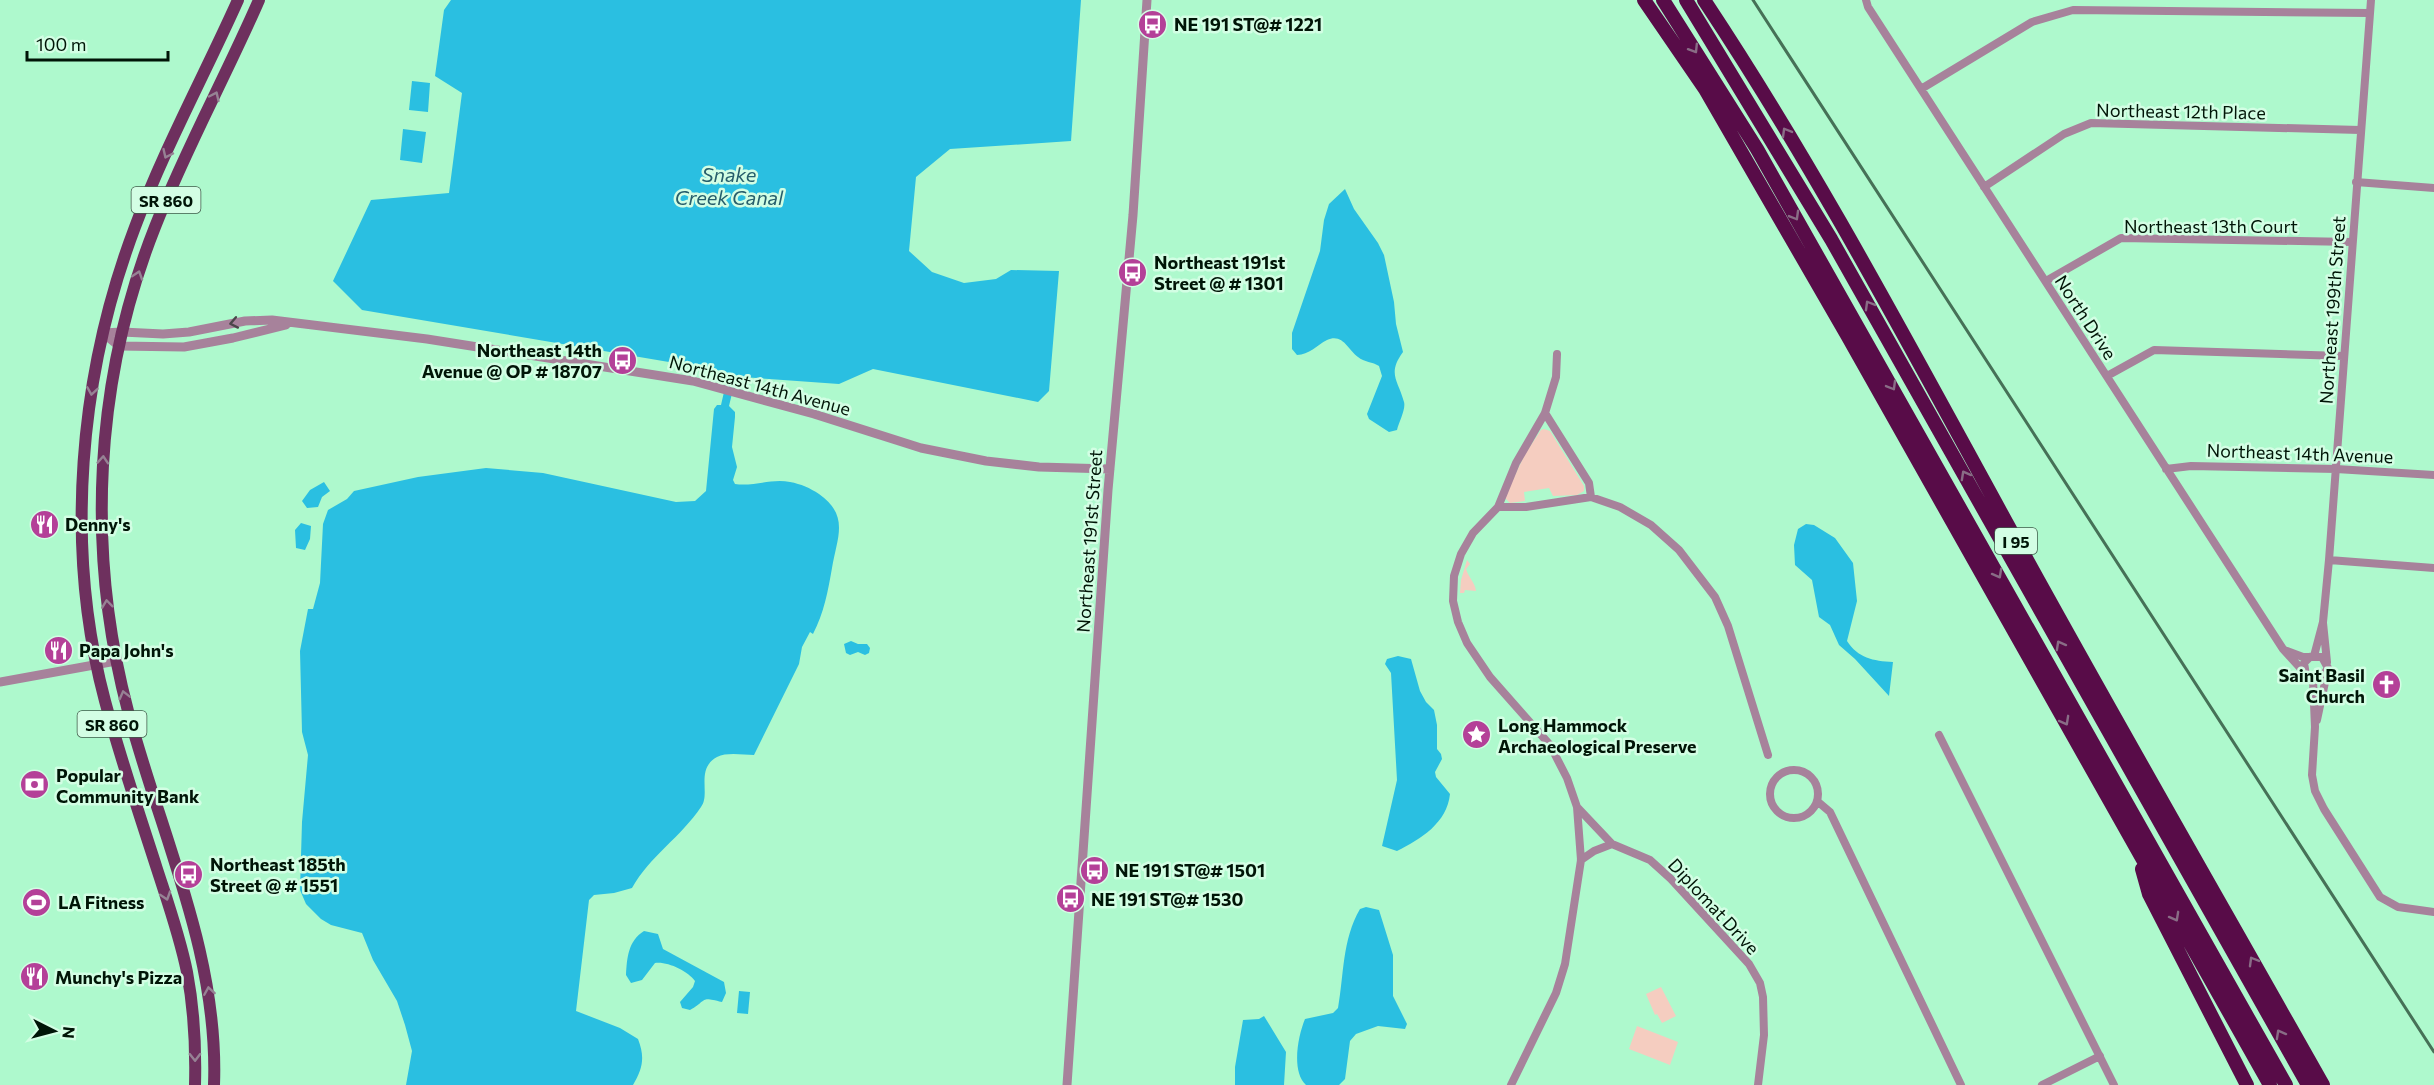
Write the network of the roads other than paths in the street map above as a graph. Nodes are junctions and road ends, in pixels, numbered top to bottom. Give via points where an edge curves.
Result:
1 (259, 0) edge
2 (1147, 0) edge
3 (1644, 0) edge
4 (1663, 0) edge
5 (1686, 0) edge
6 (1704, 0) edge
7 (1866, 0) edge
8 (2371, 0) edge
9 (237, 3) edge
10 (253, 13) junction
11 (2369, 13) junction
12 (1921, 89) junction
13 (2360, 130) junction
14 (2356, 182) junction
15 (1984, 187) junction
16 (2434, 188) edge
17 (2352, 242) junction
18 (2046, 281) junction
19 (292, 323) junction
20 (122, 332) junction
21 (103, 333) junction
22 (119, 346) junction
23 (1557, 354) dead end
24 (2343, 356) junction
25 (2107, 376) junction
26 (1545, 413) junction
27 (1110, 469) junction
28 (2166, 469) junction
29 (2336, 469) junction
30 (2434, 475) edge
31 (1591, 497) junction
32 (83, 499) junction
33 (102, 500) junction
34 (1497, 507) junction
35 (2330, 560) junction
36 (2434, 568) edge
37 (2323, 622) junction
38 (2283, 649) junction
39 (2312, 656) junction
40 (116, 661) junction
41 (97, 665) junction
42 (2327, 668) junction
43 (2304, 672) junction
44 (2313, 680) junction
45 (0, 682) edge
46 (2315, 727) junction
47 (1939, 735) dead end
48 (1768, 756) dead end
49 (1817, 801) junction
50 (1577, 807) junction
51 (160, 815) junction
52 (142, 821) junction
53 (1612, 844) junction
54 (2136, 847) junction
55 (1581, 860) junction
56 (2434, 912) edge
57 (189, 988) junction
58 (213, 1019) junction
59 (194, 1026) junction
60 (214, 1049) junction
61 (2100, 1056) junction
62 (195, 1085) edge
63 (214, 1085) edge
64 (1067, 1085) edge
65 (1511, 1085) edge
66 (1758, 1085) edge
67 (1962, 1085) edge
68 (2042, 1085) edge
69 (2114, 1085) edge
70 (2247, 1085) edge
71 (2270, 1085) edge
72 (2286, 1085) edge
73 (2308, 1085) edge
74 (2323, 1085) edge

1 - 10 main road, SR 860
2 - 27 street, Northeast 191st Street
3 -> 54 highway, I 95 via 1704,89 1847,335
4 -> 72 highway via 1757,149
73 -> 5 highway via 1843,259
74 -> 6 highway, I 95 via 2127,742 1872,278
7 - 12 street, North Drive
8 - 11 street, Northeast 199th Street
9 - 10 main road
9 -> 21 main road, SR 860 via 140,213
20 -> 10 main road, SR 860 via 162,210
11 - 12 street via 2073,10 2032,22
11 - 13 street, Northeast 199th Street
12 - 15 street, North Drive
13 - 14 street, Northeast 199th Street
13 - 15 street, Northeast 12th Place via 2091,123 2064,134
14 - 16 street
14 - 17 street, Northeast 199th Street
15 - 18 street, North Drive
17 - 18 street, Northeast 13th Court via 2121,238
17 - 24 street, Northeast 199th Street
18 - 25 street, North Drive
19 -> 20 street, Northeast 14th Avenue via 245,321 180,332
19 - 22 street, Northeast 14th Avenue via 184,347
19 - 27 street, Northeast 14th Avenue via 543,356 693,381 921,448 986,461
20 - 21 street, Northeast 14th Avenue
20 - 22 main road, SR 860
21 - 22 street
21 -> 32 main road, SR 860 via 90,405
33 -> 22 main road, SR 860 via 107,420
23 - 26 street via 1557,377
24 - 25 street via 2154,350
24 - 29 street, Northeast 199th Street
25 - 28 street, North Drive
26 - 31 street via 1589,483
26 - 34 street via 1516,463
27 - 64 street, Northeast 191st Street
28 - 29 street, Northeast 14th Avenue
28 - 38 street, North Drive
29 - 30 street, Northeast 14th Avenue
29 - 35 street, Northeast 199th Street
31 - 34 street via 1526,507
31 - 48 street via 1620,507 1651,525 1679,550 1715,597 1728,626
32 - 33 main road
32 - 41 main road, SR 860 via 85,567
40 -> 33 main road, SR 860 via 105,578
34 - 50 street via 1473,533 1461,554 1454,576 1453,601 1458,622 1490,676 1550,745
35 - 36 street
35 - 37 street, Northeast 199th Street
37 - 39 street, Northeast 199th Street
37 - 42 street, Northeast 199th Street
38 - 39 street via 2295,655
38 - 43 street, North Drive
39 - 42 street via 2322,657
39 - 43 street via 2304,663
40 - 41 street
51 -> 40 main road, SR 860
41 - 45 street
41 - 52 main road, SR 860
42 - 44 street via 2321,679
42 - 46 street, Northeast 199th Street
43 - 44 street
44 - 46 street, Northeast 199th Street
46 - 56 street, Northeast 199th Street via 2315,790 2380,897 2397,907
47 - 61 street
49 - 49 street via 1805,816 1790,818 1772,805 1770,790 1785,772 1802,771 1815,781
49 - 67 street via 1830,812
50 - 53 street
50 - 55 street
51 - 52 main road
58 -> 51 main road, SR 860 via 198,939
52 -> 57 main road, SR 860 via 180,944
53 - 55 street
53 - 66 street, Diplomat Drive via 1650,860 1749,964 1763,997 1764,1035
54 - 70 highway via 2150,894
54 -> 71 highway, I 95
55 - 65 street via 1566,964
57 - 58 main road
57 - 59 main road, SR 860
58 - 60 main road, SR 860
59 - 60 main road via 204,1032
59 -> 62 main road, SR 860
60 - 63 main road, SR 860
61 - 68 street
61 - 69 street

